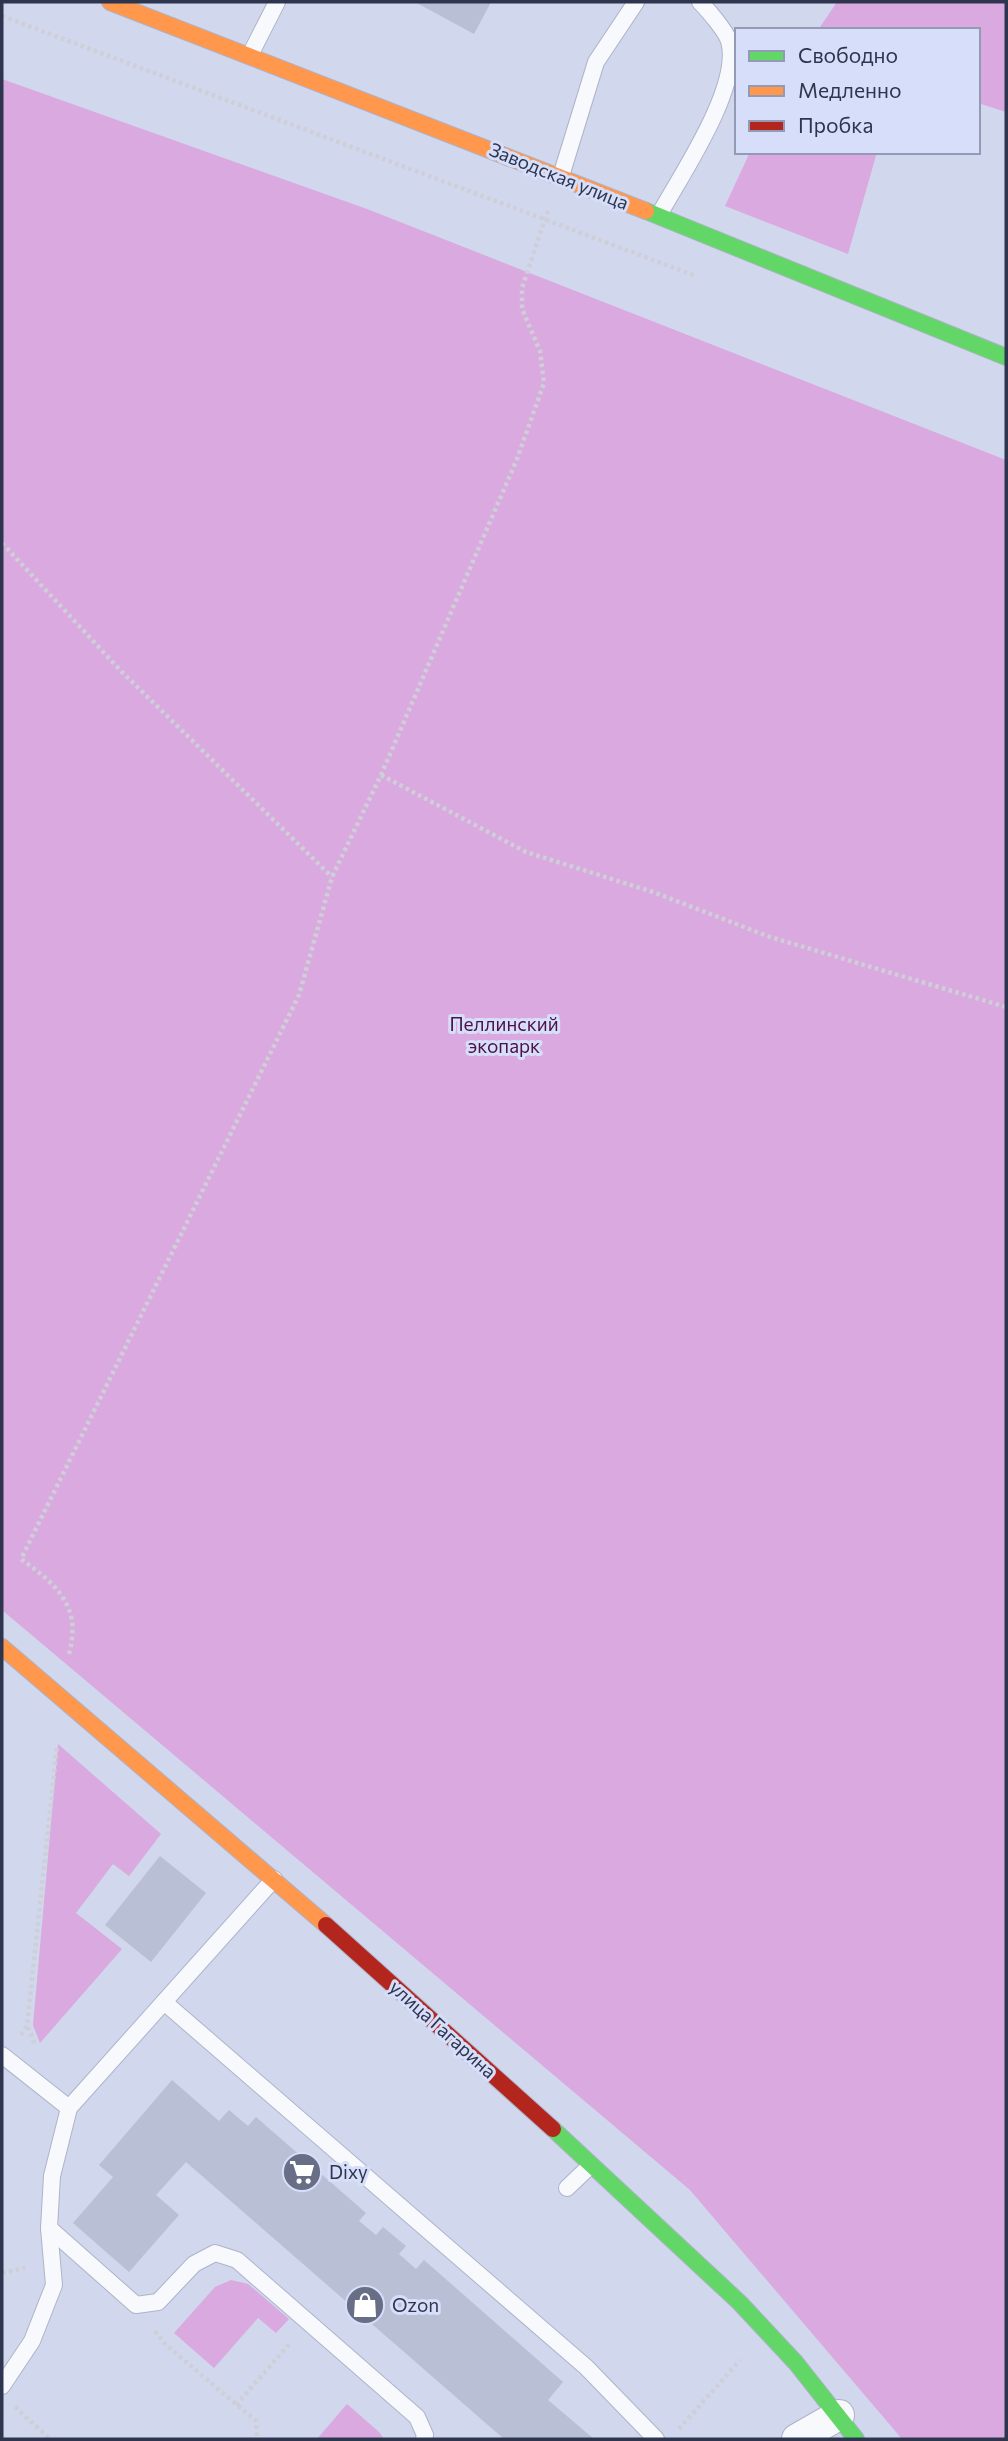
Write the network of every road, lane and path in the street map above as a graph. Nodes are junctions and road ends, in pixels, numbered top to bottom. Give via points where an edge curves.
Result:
1 (110, 2) edge
2 (277, 2) edge
3 (636, 2) edge
4 (700, 2) edge
5 (2, 16) edge
6 (250, 55) junction
7 (561, 176) junction
8 (659, 215) junction
9 (545, 218) junction
10 (698, 277) dead end
11 (1006, 357) edge
12 (2, 543) edge
13 (381, 775) junction
14 (332, 877) junction
15 (1006, 1007) edge
16 (2, 1647) edge
17 (62, 1698) junction
18 (274, 1879) junction
19 (164, 2002) junction
20 (4, 2056) edge
21 (69, 2108) junction
22 (590, 2166) junction
23 (568, 2188) dead end
24 (49, 2228) junction
25 (136, 2305) junction
26 (309, 2322) junction
27 (742, 2358) dead end
28 (2, 2386) edge
29 (11, 2404) dead end
30 (236, 2405) junction
31 (848, 2427) edge
32 (676, 2432) dead end
33 (50, 2439) edge
34 (257, 2439) edge
35 (424, 2439) edge
36 (656, 2439) edge
37 (797, 2439) edge

1 - 6 street, Заводская улица
2 - 6 lane
3 - 7 lane via 596,62
4 - 8 lane via 729,39 731,66 718,108
5 - 9 path
6 - 7 street, Заводская улица
7 - 8 street, Заводская улица
7 - 9 path
8 - 11 street, Заводская улица
9 - 10 path
9 - 13 path via 522,288 522,309 540,351 544,383 517,459
12 - 14 path via 121,671
13 - 14 path
13 - 15 path via 526,852 653,892 771,937
14 - 17 path via 299,995 22,1559 51,1581 71,1609 72,1640
16 - 17 street, улица Гагарина
17 - 18 street, улица Гагарина
17 - 20 path via 27,2026
18 - 19 lane
18 - 22 street, улица Гагарина
19 - 21 lane
19 - 36 lane via 586,2367
20 - 21 lane
21 - 24 lane via 52,2176
22 - 23 lane
22 - 31 street, улица Гагарина via 740,2303
24 - 25 lane
24 - 28 lane via 54,2285 32,2341
25 - 26 lane via 158,2302 194,2264 215,2253 237,2260
25 - 30 path via 166,2345
26 - 30 path
26 - 35 lane via 417,2417
27 - 32 path
29 - 33 path
30 - 34 path via 256,2421
31 - 37 street

